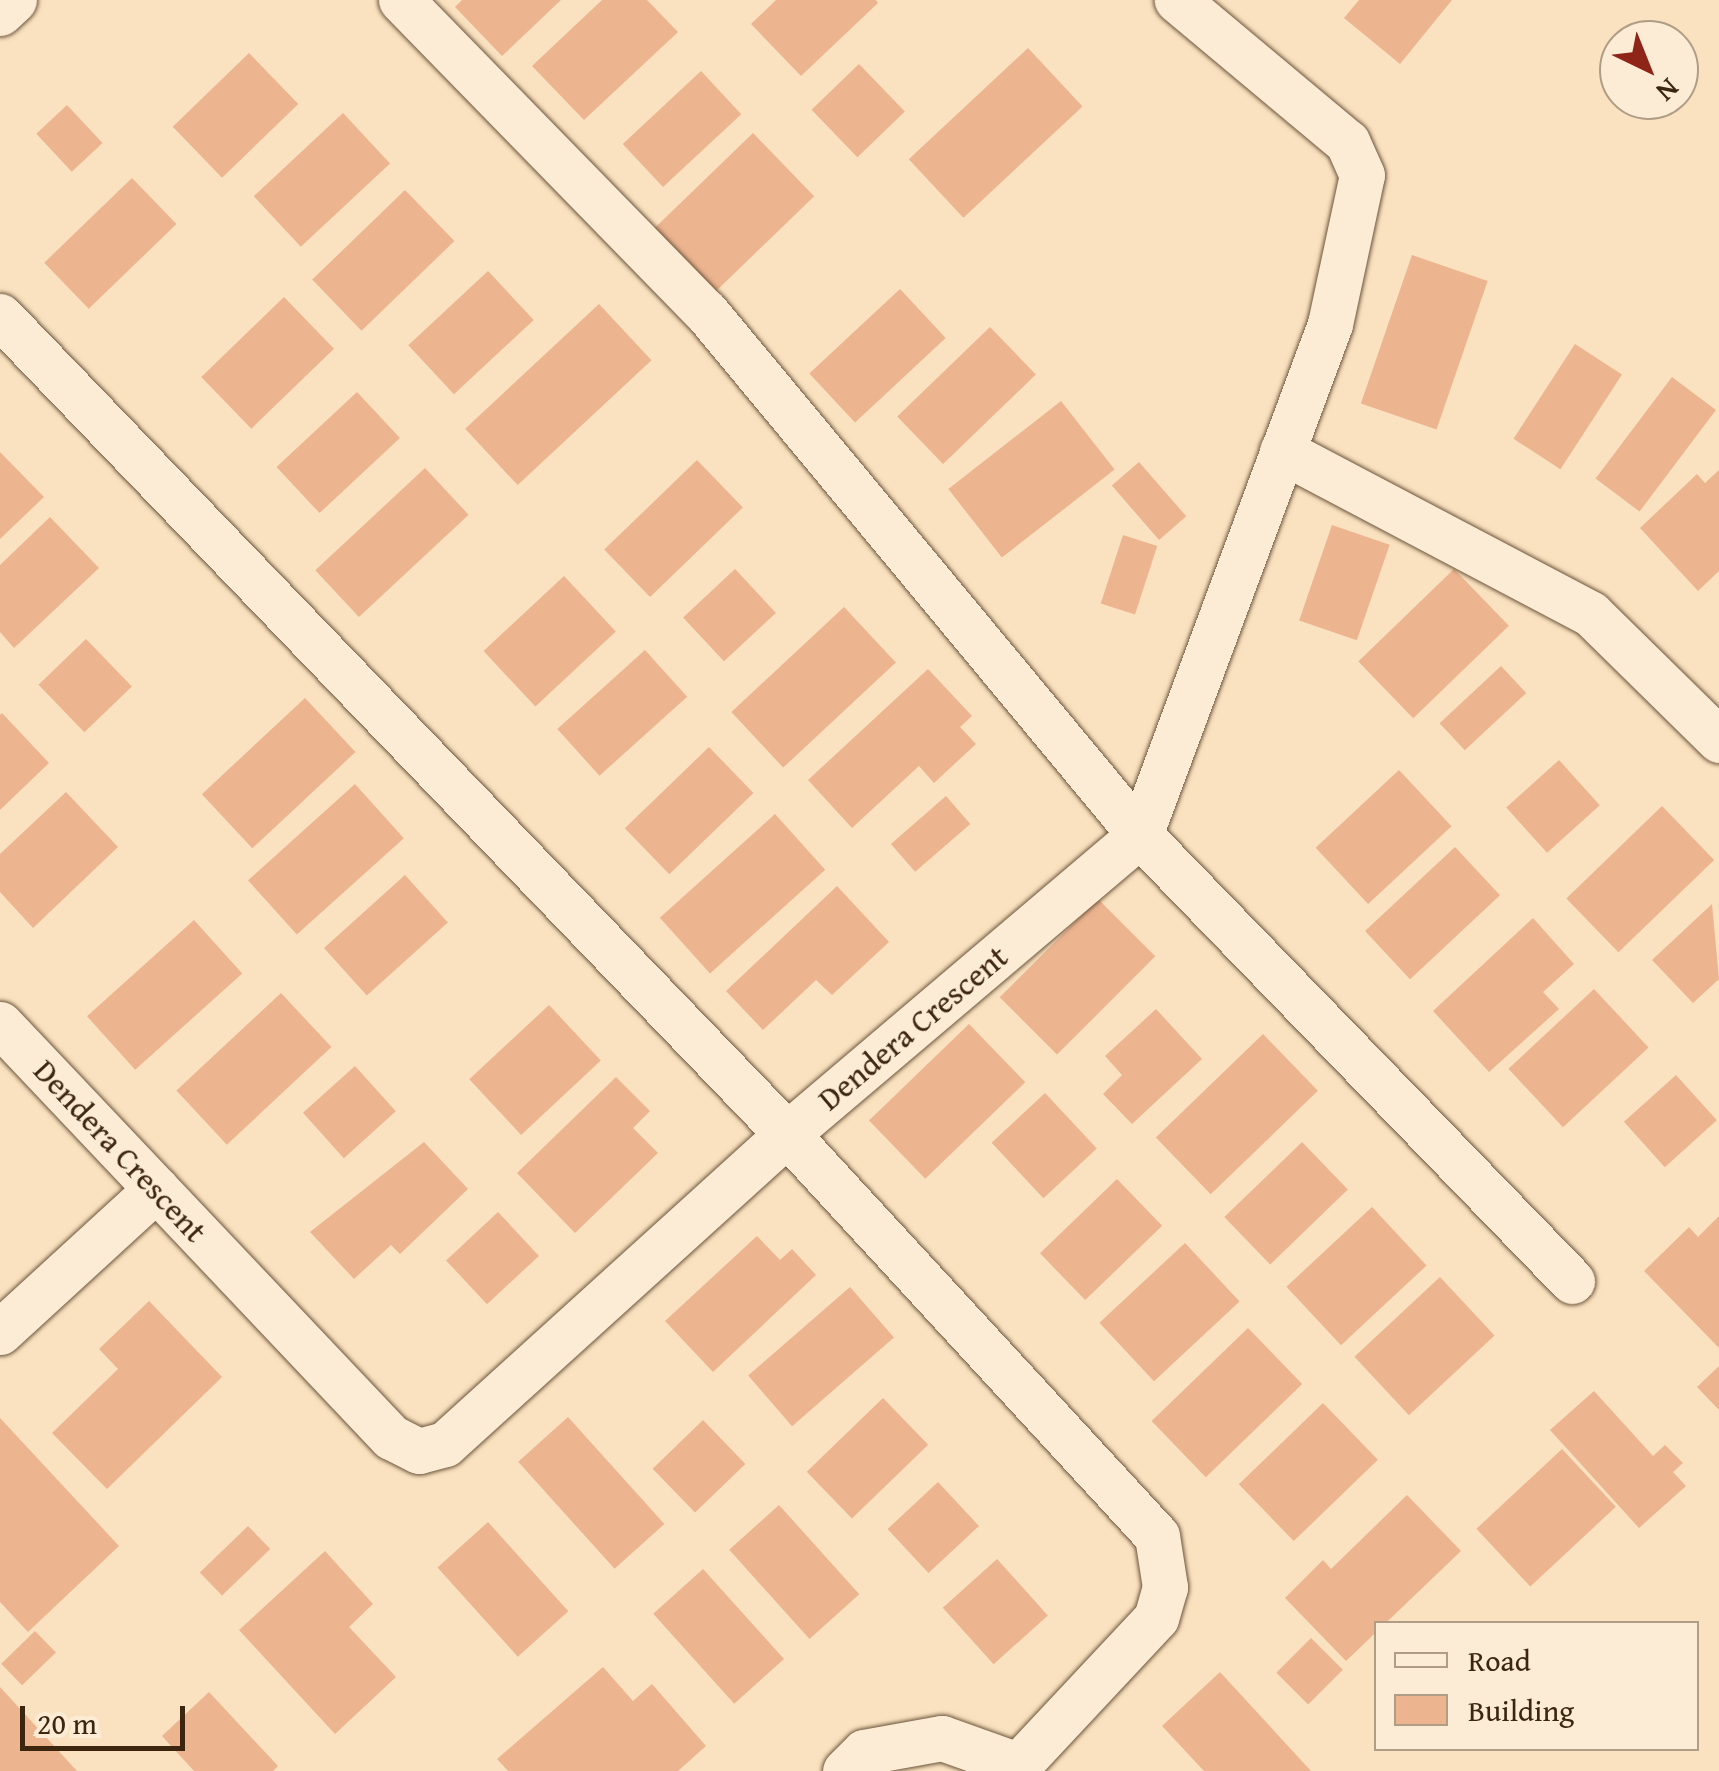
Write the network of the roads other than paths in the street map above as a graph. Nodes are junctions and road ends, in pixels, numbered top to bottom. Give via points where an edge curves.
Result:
1 (14, 0) edge
2 (400, 0) edge
3 (1177, 0) edge
4 (0, 14) edge
5 (0, 316) edge
6 (1282, 450) junction
7 (1719, 740) edge
8 (1140, 835) junction
9 (0, 1024) edge
10 (787, 1134) junction
11 (156, 1189) junction
12 (1572, 1281) dead end
13 (0, 1332) edge
14 (1016, 1768) edge
15 (845, 1771) edge

1 - 4 street
2 - 8 street via 706,312
3 - 6 street, Dendera Crescent via 1348,142 1362,175 1354,240
5 - 10 street
6 - 7 street via 1591,614
6 - 8 street, Dendera Crescent
8 - 10 street, Dendera Crescent
8 - 12 street
9 - 11 street, Dendera Crescent
10 - 11 street, Dendera Crescent via 433,1450 392,1436
10 - 14 street via 1164,1549 1162,1602 1147,1631
11 - 13 street
14 - 15 street via 942,1738 864,1752

